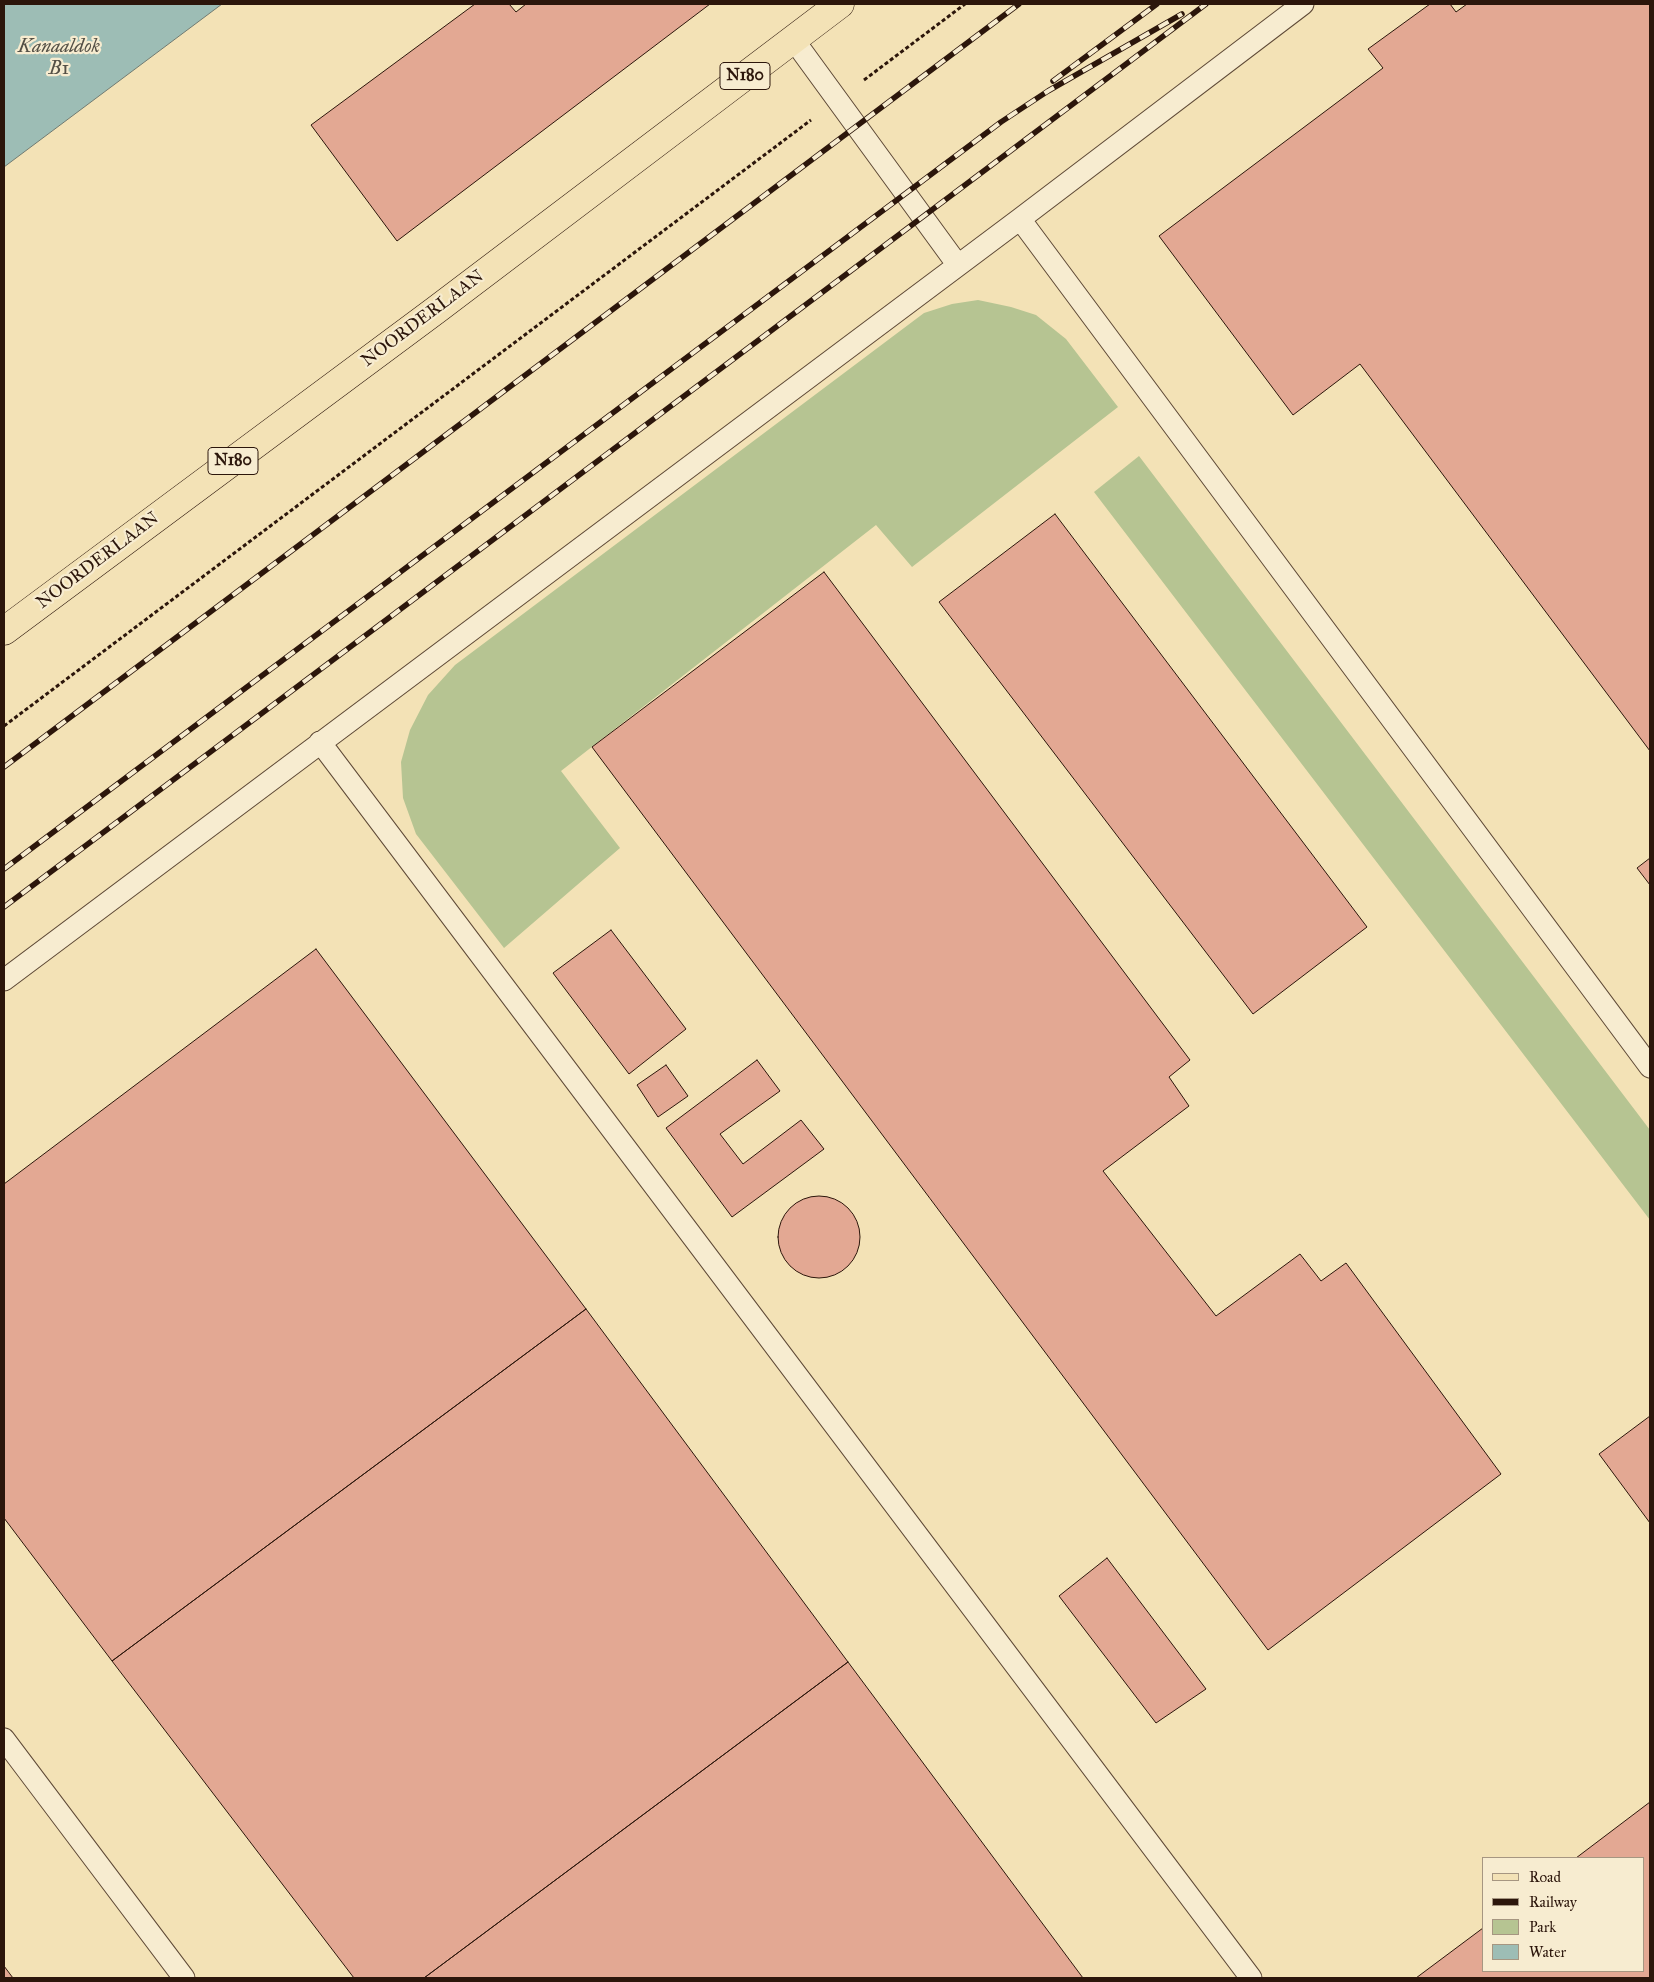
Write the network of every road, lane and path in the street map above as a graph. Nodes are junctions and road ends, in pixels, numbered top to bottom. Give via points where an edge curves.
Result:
1 (840, 4) edge
2 (965, 4) edge
3 (1303, 4) edge
4 (793, 39) junction
5 (838, 100) junction
6 (1020, 219) junction
7 (958, 264) junction
8 (4, 631) edge
9 (4, 726) edge
10 (320, 742) junction
11 (4, 980) edge
12 (1650, 1067) edge
13 (4, 1739) edge
14 (184, 1978) edge
15 (1251, 1978) edge

1 - 4 main road, NOORDERLAAN / N180
2 - 5 path
3 - 6 lane
4 - 5 lane
4 - 8 main road, NOORDERLAAN / N180 via 436,310
5 - 7 lane
5 - 9 path
6 - 7 lane
6 - 12 lane
7 - 10 lane
10 - 11 lane
10 - 15 lane
13 - 14 lane

